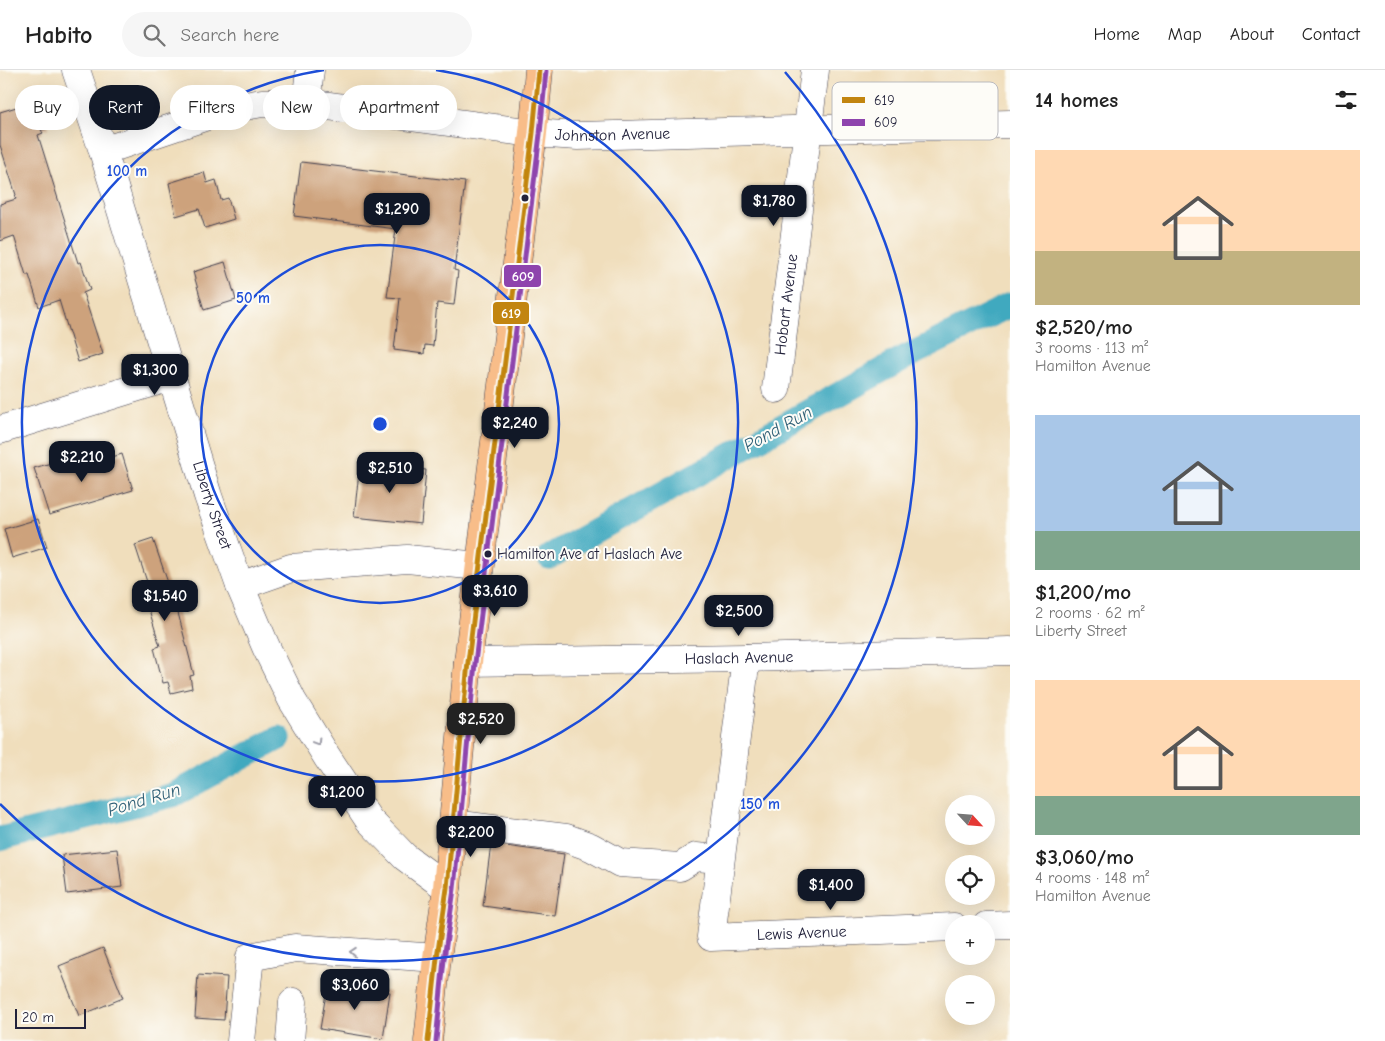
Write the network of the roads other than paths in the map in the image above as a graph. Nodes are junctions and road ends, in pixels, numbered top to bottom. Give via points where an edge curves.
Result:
1 (76, 70) edge
2 (310, 70) edge
3 (539, 70) edge
4 (815, 70) edge
5 (308, 85) edge
6 (263, 103) edge
7 (330, 106) edge
8 (832, 129) edge
9 (808, 130) junction
10 (533, 133) junction
11 (103, 151) junction
12 (172, 377) junction
13 (776, 389) dead end
14 (0, 430) edge
15 (479, 566) junction
16 (240, 586) junction
17 (1010, 651) edge
18 (746, 658) junction
19 (468, 662) junction
20 (453, 824) junction
21 (720, 859) junction
22 (447, 888) junction
23 (1010, 925) edge
24 (995, 926) edge
25 (945, 927) edge
26 (437, 958) junction
27 (293, 1002) dead end
28 (241, 1041) edge
29 (290, 1041) edge
30 (428, 1041) edge

1 - 11 street, Liberty Street
2 - 5 street
3 - 10 main road
4 - 9 street, Hobart Avenue
6 - 11 street, Johnston Avenue via 228,110
7 - 10 street, Johnston Avenue
8 - 9 street, Johnston Avenue
9 - 10 street, Johnston Avenue via 578,136
9 - 13 street, Hobart Avenue
10 - 15 main road
11 - 12 street, Liberty Street
12 - 14 street
12 - 16 street, Liberty Street via 208,496
15 - 16 street via 407,559 291,568
15 - 19 main road
16 -> 22 street, Liberty Street via 292,700 369,820 405,857
17 - 18 street, Haslach Avenue
18 - 19 street, Haslach Avenue
18 - 21 street
19 - 20 main road
20 - 21 street via 566,838 620,863 680,867 696,857
20 - 22 main road
21 - 25 street, Lewis Avenue via 711,937
22 - 26 main road
23 - 24 street
26 -> 28 street via 295,948 250,957
26 - 30 main road
27 - 29 street

